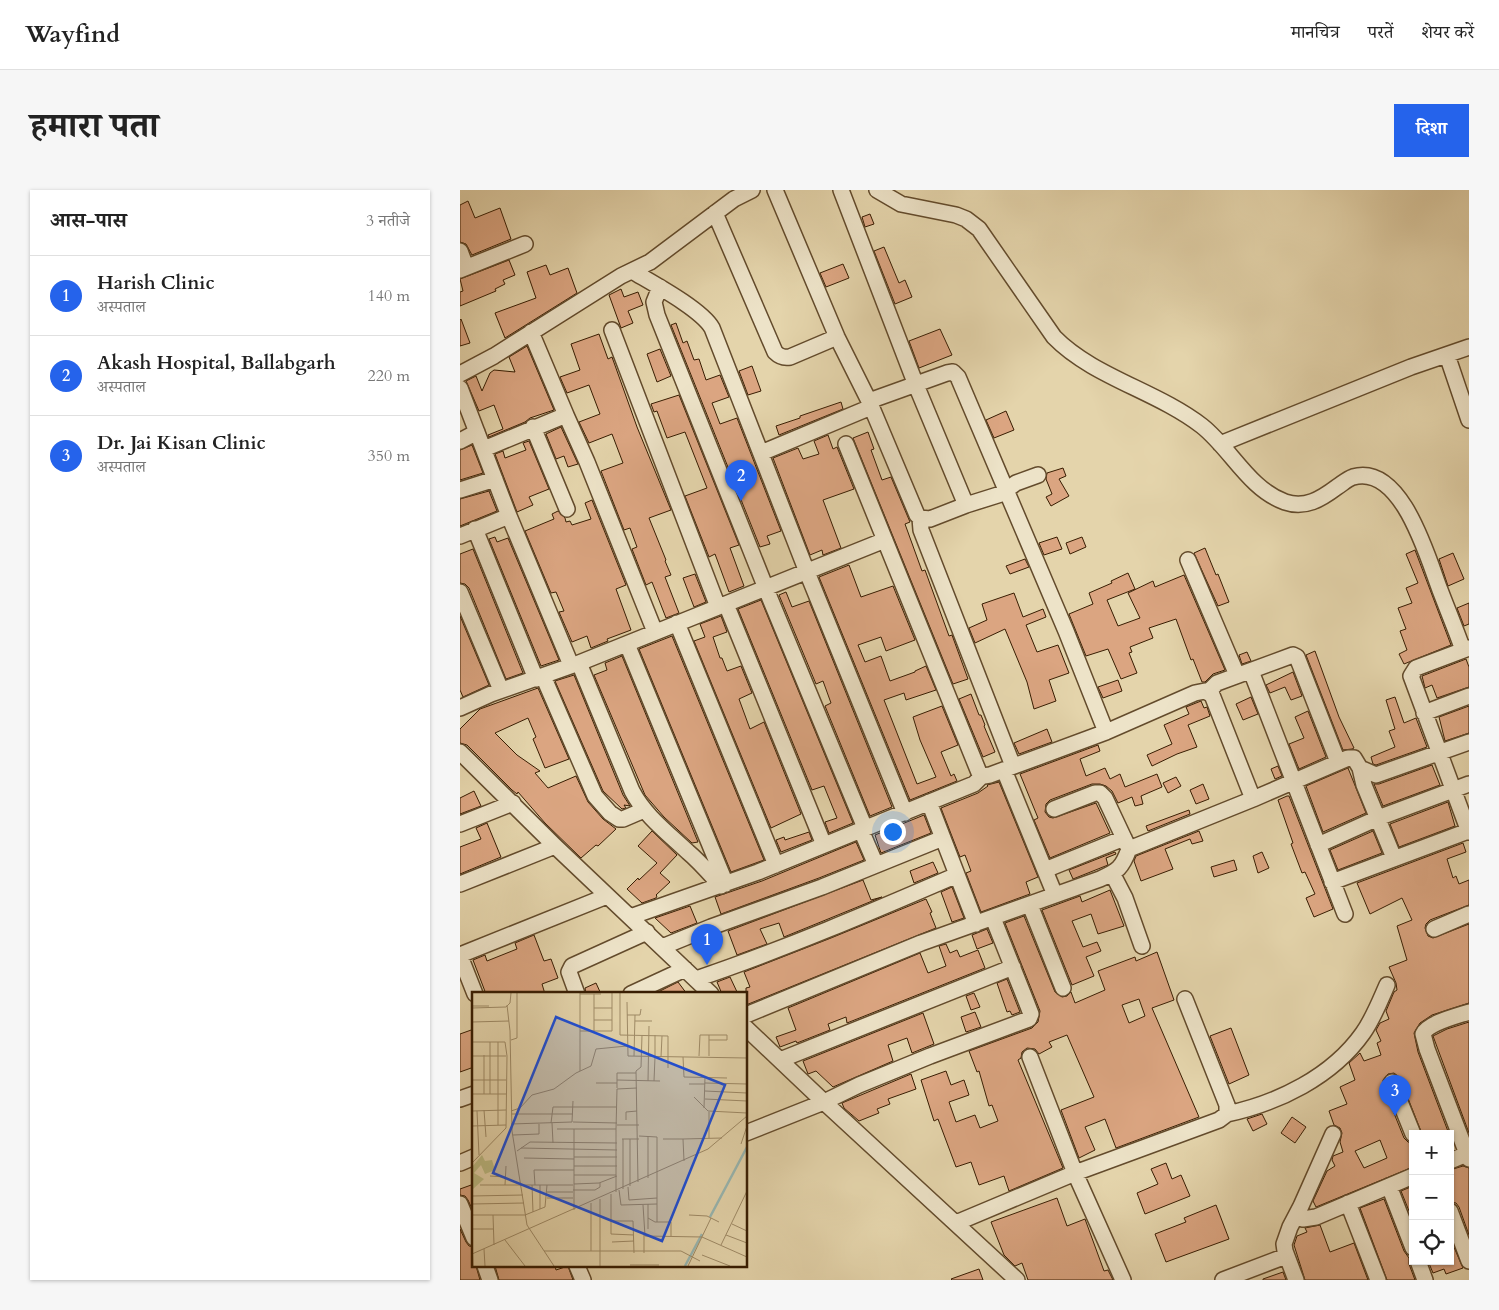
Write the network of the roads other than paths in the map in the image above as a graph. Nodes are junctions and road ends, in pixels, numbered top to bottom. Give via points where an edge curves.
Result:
1 (752, 190) edge
2 (775, 190) edge
3 (841, 190) edge
4 (877, 190) edge
5 (715, 213) junction
6 (525, 244) dead end
7 (460, 251) edge
8 (463, 268) edge
9 (632, 271) junction
10 (660, 287) junction
11 (612, 330) dead end
12 (531, 332) junction
13 (837, 337) junction
14 (1469, 347) edge
15 (1447, 356) junction
16 (460, 374) edge
17 (916, 385) junction
18 (460, 388) edge
19 (870, 404) junction
20 (566, 415) junction
21 (1469, 420) edge
22 (533, 427) junction
23 (477, 432) junction
24 (460, 440) edge
25 (846, 444) dead end
26 (1220, 444) junction
27 (484, 449) junction
28 (761, 453) junction
29 (1038, 475) dead end
30 (495, 479) junction
31 (460, 490) edge
32 (1007, 490) junction
33 (966, 505) junction
34 (567, 509) dead end
35 (509, 516) junction
36 (920, 518) junction
37 (475, 529) junction
38 (460, 536) edge
39 (885, 540) junction
40 (1188, 560) dead end
41 (807, 572) junction
42 (766, 588) junction
43 (460, 592) edge
44 (722, 606) junction
45 (677, 624) junction
46 (655, 632) junction
47 (627, 644) junction
48 (1466, 649) edge
49 (575, 664) junction
50 (1251, 671) junction
51 (1237, 676) junction
52 (539, 677) junction
53 (501, 690) junction
54 (1208, 692) junction
55 (1469, 696) edge
56 (460, 708) edge
57 (1424, 713) junction
58 (1106, 732) junction
59 (1469, 742) edge
60 (1439, 754) junction
61 (463, 759) edge
62 (1338, 762) junction
63 (1009, 768) junction
64 (1360, 768) junction
65 (982, 776) junction
66 (1294, 782) junction
67 (1469, 784) edge
68 (1452, 790) junction
69 (1254, 799) junction
70 (929, 802) junction
71 (513, 803) junction
72 (1054, 809) dead end
73 (644, 810) junction
74 (905, 812) junction
75 (1378, 818) junction
76 (460, 824) edge
77 (863, 829) junction
78 (1468, 830) edge
79 (943, 838) junction
80 (1126, 843) junction
81 (824, 845) junction
82 (1318, 845) junction
83 (555, 846) junction
84 (1394, 858) junction
85 (876, 864) junction
86 (776, 865) junction
87 (1045, 870) junction
88 (1112, 873) junction
89 (957, 874) junction
90 (1332, 882) junction
91 (460, 884) edge
92 (724, 885) junction
93 (1055, 895) junction
94 (607, 896) junction
95 (1030, 904) junction
96 (1345, 914) dead end
97 (1469, 914) edge
98 (630, 917) junction
99 (993, 918) junction
100 (976, 924) junction
101 (1434, 929) dead end
102 (647, 932) junction
103 (1142, 946) dead end
104 (662, 947) junction
105 (460, 955) edge
106 (1012, 967) junction
107 (690, 974) junction
108 (1387, 985) dead end
109 (1064, 988) dead end
110 (474, 992) edge
111 (576, 992) edge
112 (637, 992) edge
113 (709, 992) edge
114 (1185, 999) dead end
115 (1469, 1012) edge
116 (748, 1014) edge
117 (748, 1030) edge
118 (1030, 1057) dead end
119 (780, 1060) junction
120 (1392, 1082) dead end
121 (472, 1095) edge
122 (460, 1100) edge
123 (824, 1102) junction
124 (1227, 1114) junction
125 (1411, 1130) edge
126 (748, 1131) edge
127 (1333, 1134) dead end
128 (472, 1157) edge
129 (1468, 1157) edge
130 (1454, 1160) edge
131 (460, 1163) edge
132 (1075, 1173) junction
133 (1409, 1178) edge
134 (1389, 1186) junction
135 (1348, 1203) junction
136 (460, 1204) edge
137 (1296, 1216) junction
138 (1453, 1220) edge
139 (956, 1223) junction
140 (472, 1233) edge
141 (1409, 1238) edge
142 (1286, 1256) junction
143 (1469, 1261) edge
144 (1419, 1265) edge
145 (486, 1268) edge
146 (578, 1268) edge
147 (490, 1280) edge
148 (583, 1280) edge
149 (1017, 1280) edge
150 (1123, 1280) edge
151 (1223, 1280) edge
152 (1296, 1280) edge
153 (1378, 1280) edge
154 (1425, 1280) edge

1 - 5 street
2 - 13 street
3 - 17 street
4 - 26 street via 901,204 966,219 979,229 1061,344 1092,365 1192,419
5 - 9 street via 658,257
5 - 13 street via 776,352 785,358 790,357
6 - 8 street
7 - 8 street
9 - 10 street
9 - 12 street
10 - 28 street via 709,322
10 - 42 street via 654,302 657,315
11 - 44 street
12 - 16 street
12 - 20 street
13 - 19 street
14 - 15 street
15 - 21 street
15 - 26 street
17 - 19 street
17 - 32 street via 947,373 956,374
17 - 33 street
18 - 23 street
19 - 28 street
19 - 36 street
20 - 22 street
20 - 46 street
22 - 27 street
22 - 34 street
23 - 24 street
23 - 27 street
25 - 39 street
26 - 48 street via 1257,484 1291,504 1311,503 1352,477 1374,479 1392,491 1415,524
27 - 30 street
28 - 41 street
29 - 32 street
30 - 31 street
30 - 35 street
32 - 33 street
32 - 58 street
33 - 36 street via 930,519
35 - 37 street
35 - 49 street
36 - 63 street via 921,530
37 - 38 street
37 - 52 street
39 - 41 street
39 - 65 street
40 - 51 street
41 - 42 street
41 - 74 street
42 - 44 street
42 - 77 street
43 - 53 street
44 - 45 street
44 - 81 street
45 - 46 street
45 - 86 street
46 - 47 street
47 - 49 street
47 - 92 street
48 - 57 street via 1416,668 1412,673
49 - 52 street
49 - 73 street via 632,791
50 - 51 street
50 - 62 street via 1293,654 1297,657
50 - 66 street
51 - 54 street via 1217,683
52 - 53 street
52 - 73 street via 595,796 619,819
53 - 56 street
54 - 58 street via 1195,693
54 - 69 street
55 - 57 street
57 - 60 street
58 - 63 street
59 - 60 street
60 - 64 street via 1376,775
60 - 68 street
61 - 71 street
62 - 64 street via 1354,758
62 - 66 street
63 - 65 street
63 - 87 street
64 - 75 street
65 - 70 street via 974,784
66 - 69 street
66 - 82 street
67 - 68 street
68 - 75 street
68 - 78 street
69 - 80 street
70 - 74 street
70 - 79 street
71 - 76 street
71 - 83 street
72 - 80 street via 1100,793 1106,798
73 - 92 street
74 - 77 street
75 - 82 street
75 - 84 street
77 - 81 street
77 - 85 street
78 - 84 street
79 - 85 street
79 - 89 street
80 - 87 street
80 - 88 street via 1123,864
81 - 86 street
82 - 90 street
83 - 91 street
83 - 94 street
84 - 90 street
85 - 104 street
86 - 92 street
87 - 93 street
88 - 93 street
88 - 103 street via 1125,898
89 - 100 street
89 - 107 street via 758,958
90 - 96 street
92 - 98 street
93 - 95 street
94 - 98 street
94 - 105 street
95 - 99 street
95 - 109 street
97 - 101 street
98 - 102 street
99 - 100 street
99 - 106 street
100 - 116 street via 898,952
102 - 104 street
102 - 111 street via 572,966 570,972
104 - 107 street
105 - 110 street
106 - 119 street
106 - 123 street via 1031,1014 1026,1021 930,1056
107 - 112 street
107 - 113 street
108 - 124 street via 1364,1032 1326,1071 1299,1089 1244,1111
114 - 124 street via 1227,1105
115 - 129 street via 1431,1026 1423,1034
117 - 119 street
118 - 132 street
119 - 123 street
120 - 125 street
121 - 122 street
123 - 126 street
123 - 139 street
124 - 132 street via 1219,1120
127 - 137 street
128 - 131 street
129 - 130 street
132 - 139 street
132 - 150 street
133 - 134 street
134 - 135 street
134 - 141 street
135 - 137 street via 1316,1217
135 - 153 street
136 - 140 street
137 - 142 street via 1284,1244
138 - 143 street
139 - 149 street
142 - 151 street
142 - 152 street
144 - 154 street
145 - 147 street
146 - 148 street

